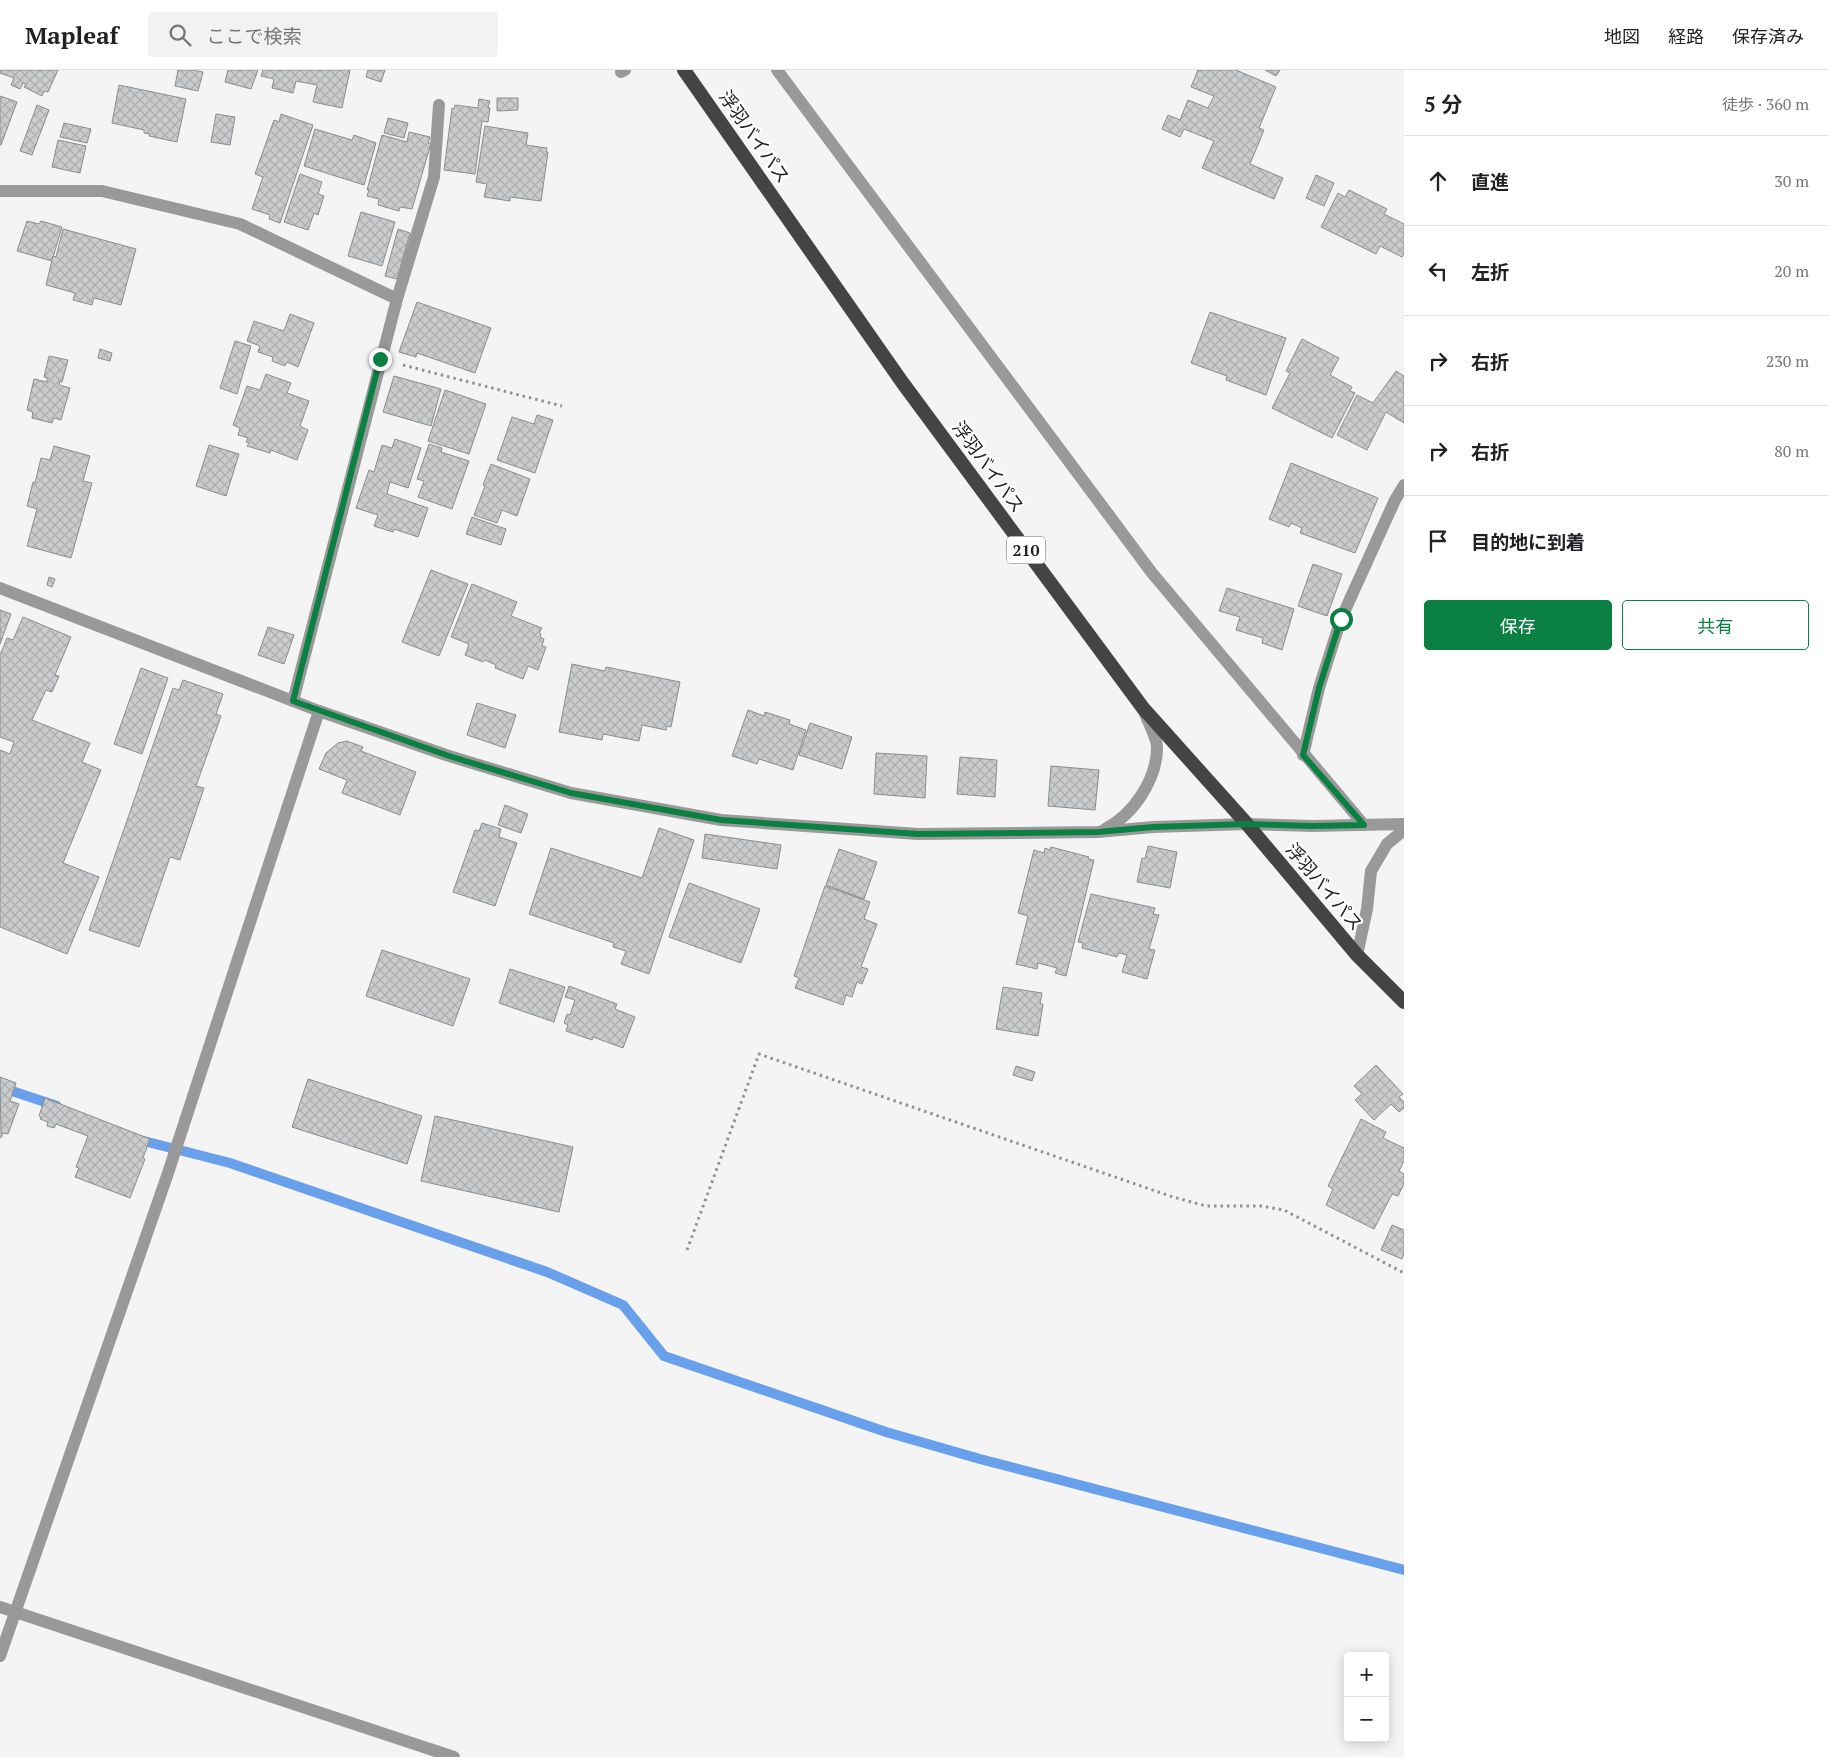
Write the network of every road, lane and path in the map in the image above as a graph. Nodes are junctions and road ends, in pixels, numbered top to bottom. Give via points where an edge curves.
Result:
1 (684, 70) edge
2 (777, 70) edge
3 (439, 105) dead end
4 (0, 191) edge
5 (397, 299) junction
6 (380, 359) junction
7 (562, 406) dead end
8 (1404, 485) edge
9 (0, 588) edge
10 (293, 701) junction
11 (1143, 708) junction
12 (319, 711) junction
13 (1303, 755) junction
14 (1247, 824) junction
15 (1404, 824) edge
16 (1364, 825) junction
17 (1404, 830) edge
18 (1098, 832) junction
19 (1357, 954) junction
20 (1404, 1002) edge
21 (686, 1250) dead end
22 (1404, 1274) edge
23 (0, 1607) edge
24 (16, 1612) junction
25 (0, 1656) edge
26 (454, 1757) edge

1 - 11 highway, 浮羽バイパス / 210 via 902,382
2 - 13 street via 1152,574
3 - 5 street via 434,177
4 - 5 street via 102,190 240,224
5 - 6 street
6 - 7 path
6 - 10 street
8 - 13 street via 1341,619 1319,688
9 - 10 street
10 - 12 street
11 - 14 highway, 浮羽バイパス / 210
11 - 18 street via 1157,746 1151,776 1123,818
12 - 18 street via 449,756 571,793 721,820 918,834
12 - 24 street via 167,1176
13 - 16 street
14 - 16 street
14 - 18 street
14 - 19 highway, 浮羽バイパス / 210
15 - 16 street
17 - 19 street via 1387,844 1371,871
19 - 20 highway, 浮羽バイパス / 210
21 - 22 path via 759,1054 1170,1196 1206,1206 1261,1206 1284,1210
23 - 24 street
24 - 25 street
24 - 26 street

